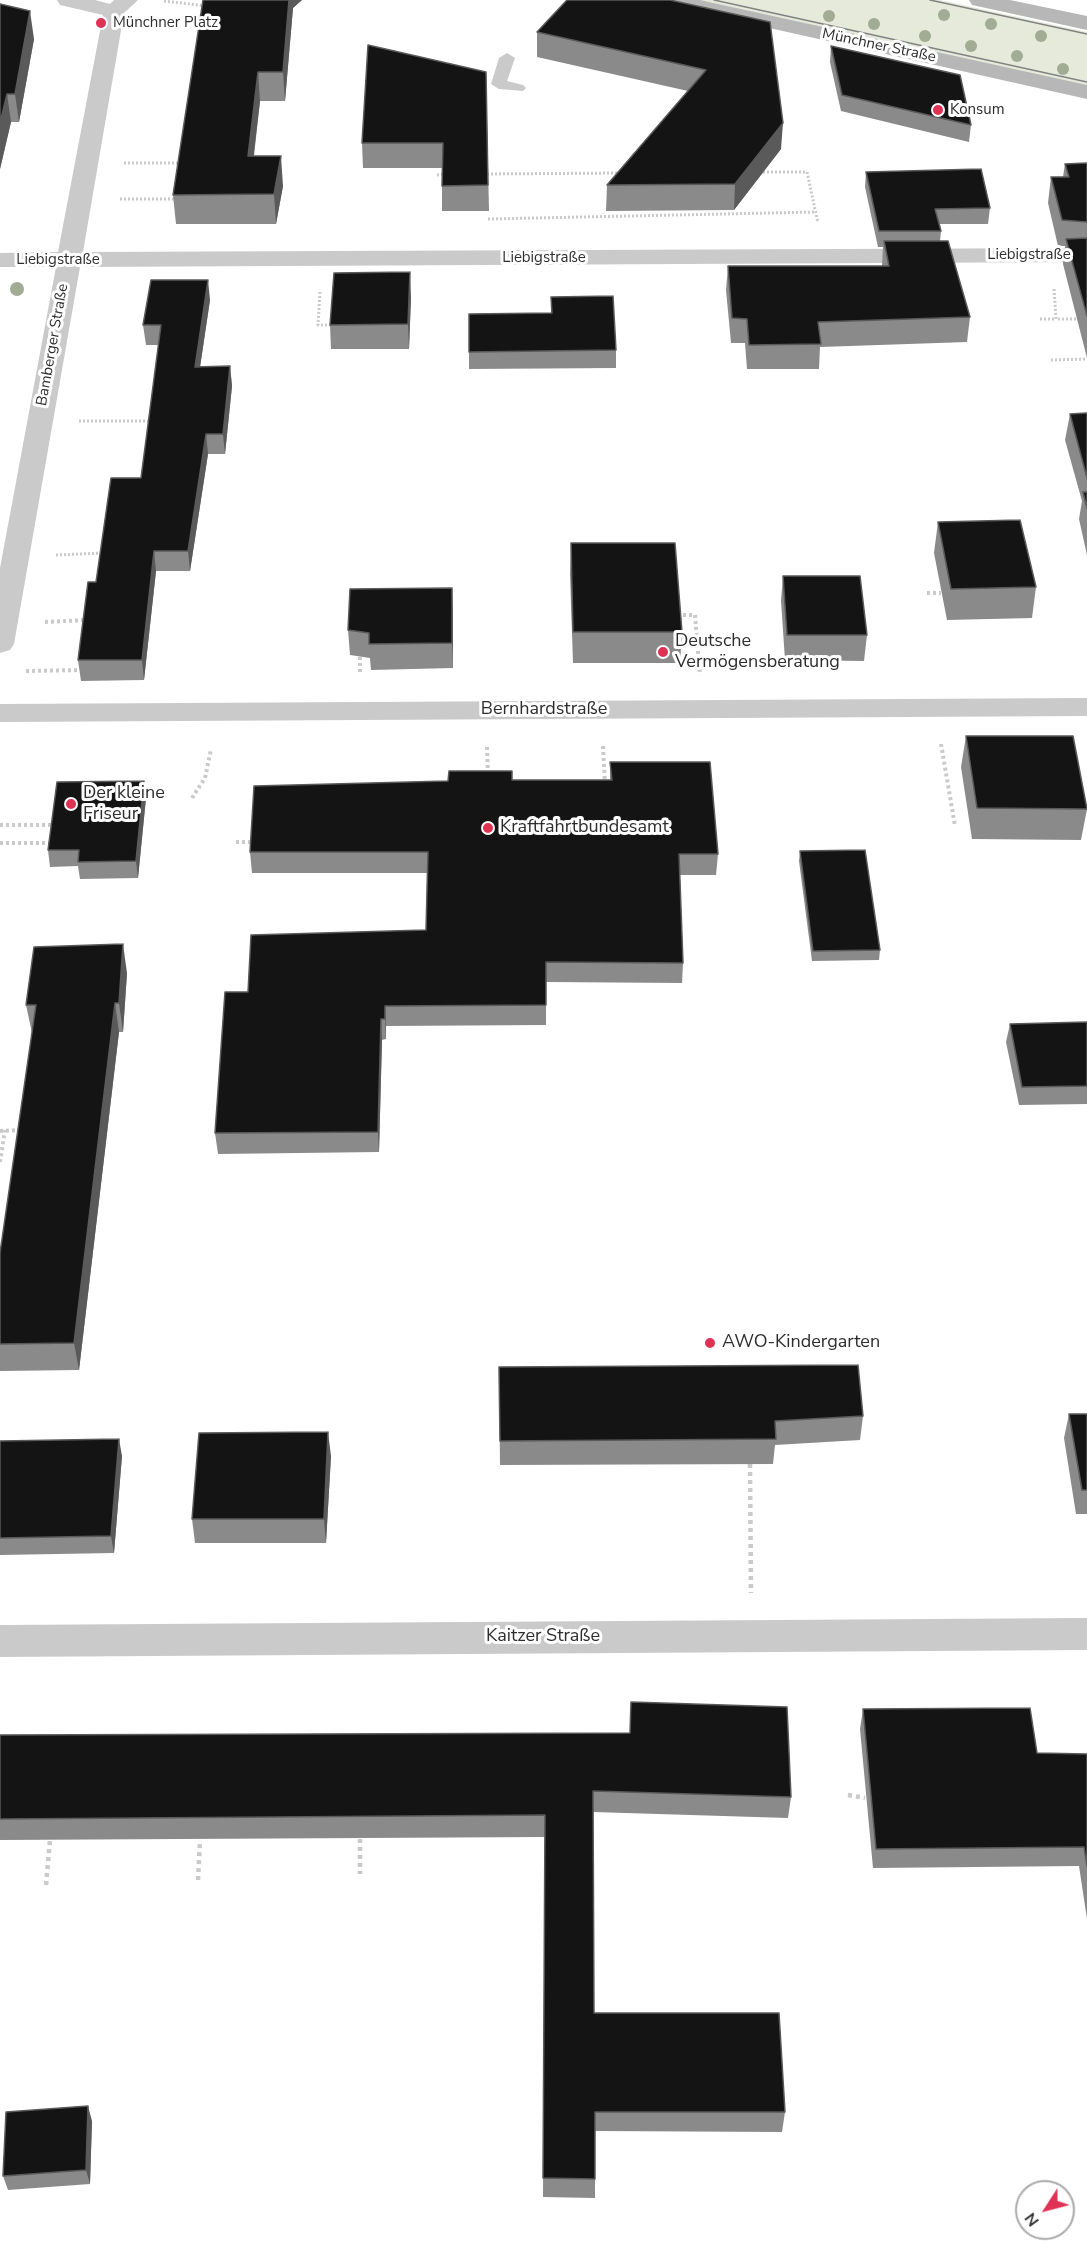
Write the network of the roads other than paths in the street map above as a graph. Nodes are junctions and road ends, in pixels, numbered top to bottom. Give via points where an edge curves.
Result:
1 (68, 0) edge
2 (671, 0) edge
3 (980, 0) edge
4 (121, 6) edge
5 (1087, 23) edge
6 (507, 58) dead end
7 (518, 88) dead end
8 (1087, 92) edge
9 (1087, 255) edge
10 (0, 260) edge
11 (69, 260) junction
12 (0, 644) edge
13 (1087, 706) edge
14 (0, 713) edge
15 (1087, 1634) edge
16 (0, 1641) edge

1 - 4 street
2 - 8 street, Münchner Straße
3 - 5 street
4 - 11 street, Bamberger Straße
6 - 7 lane via 500,84
9 - 11 street, Liebigstraße
10 - 11 street, Liebigstraße
11 - 12 street, Bamberger Straße
13 - 14 street, Bernhardstraße
15 - 16 street, Kaitzer Straße

